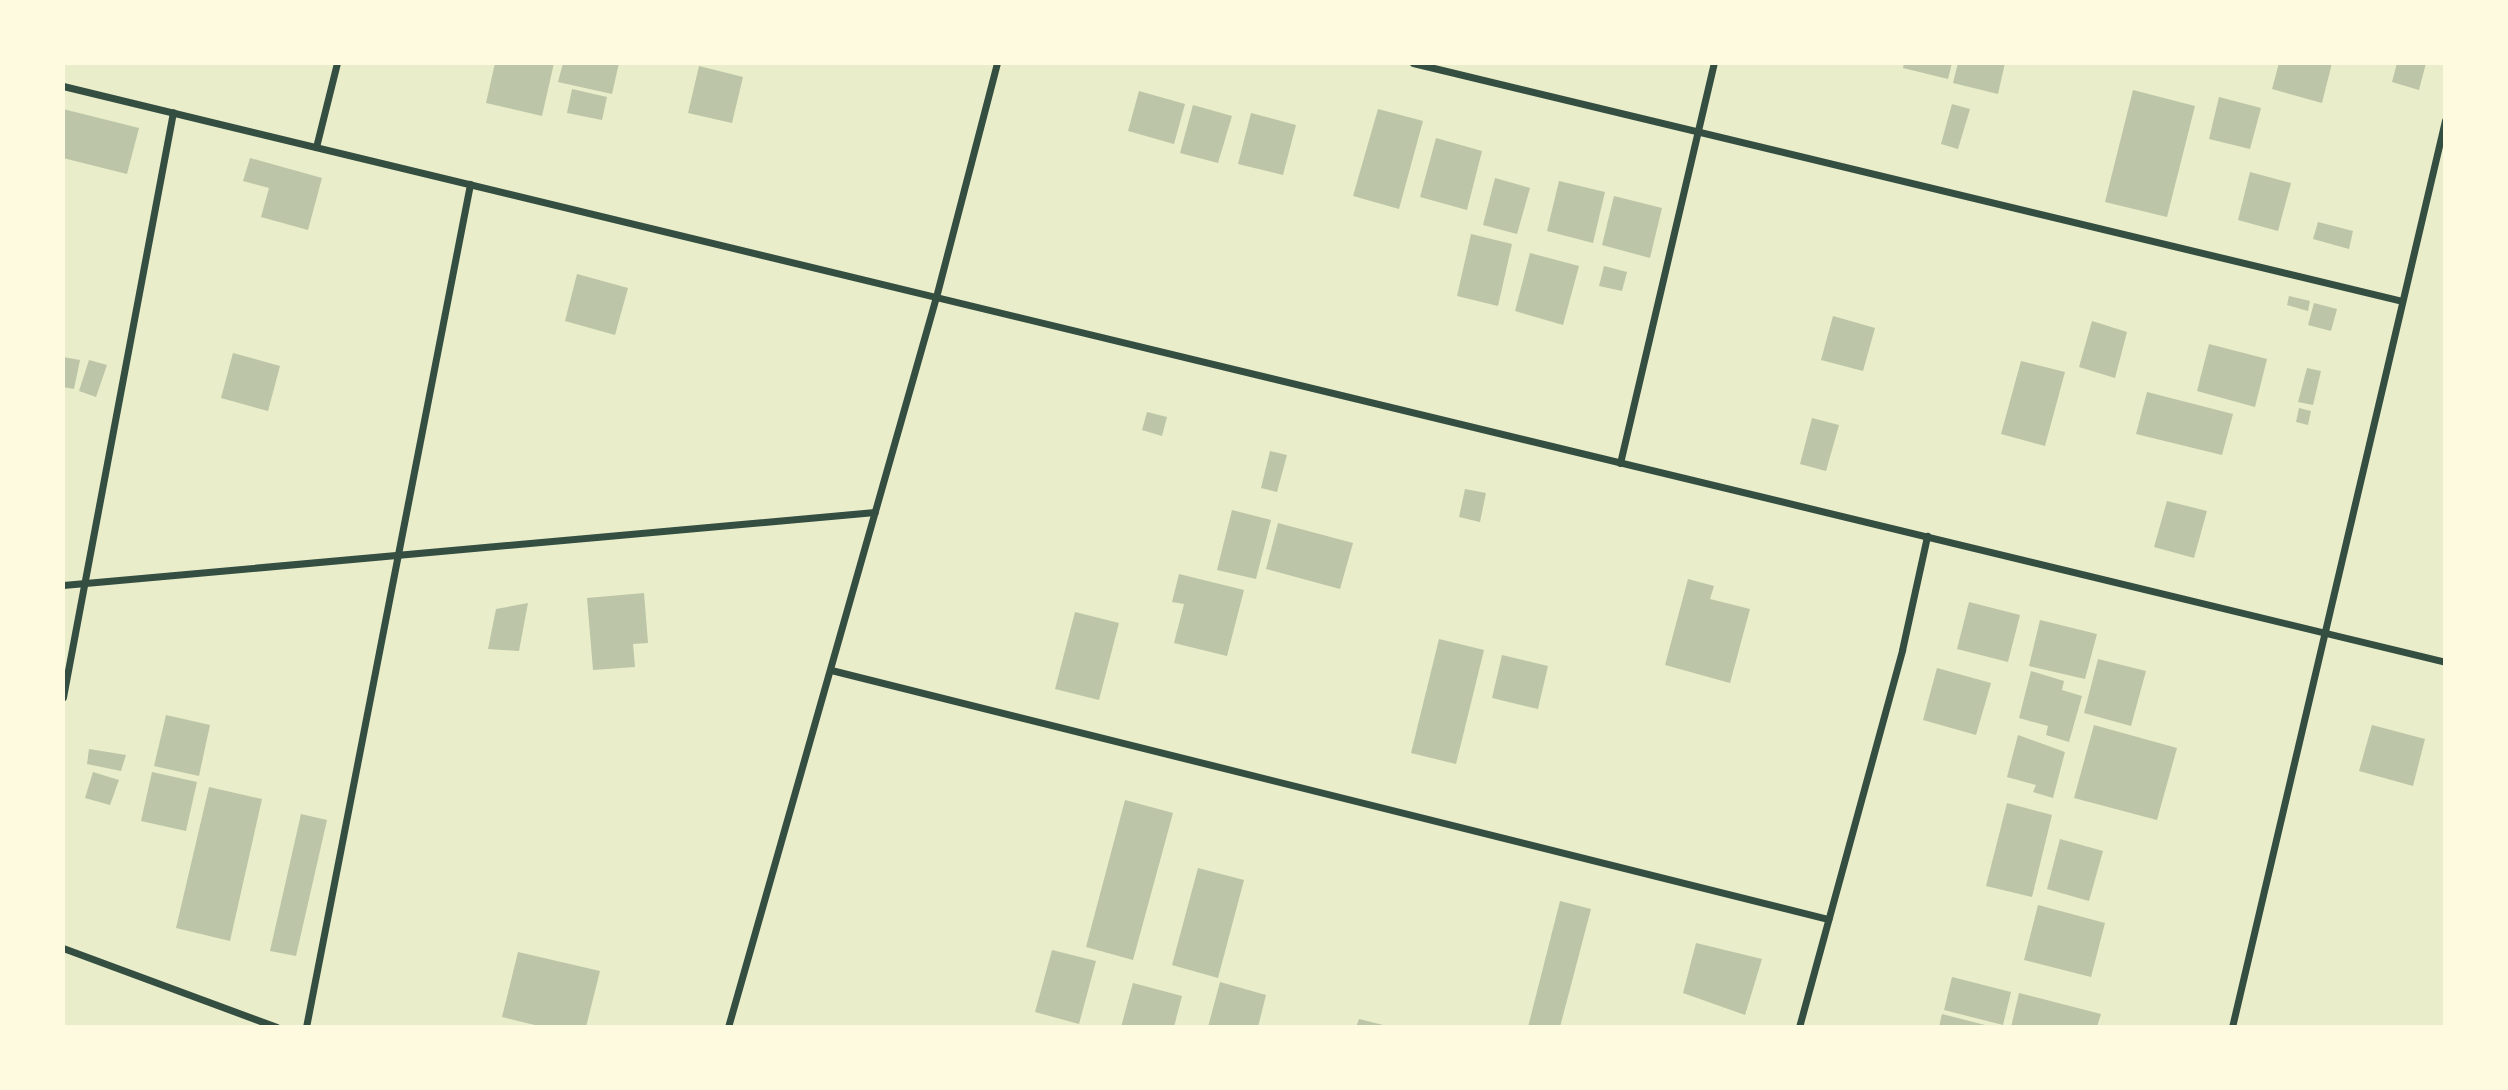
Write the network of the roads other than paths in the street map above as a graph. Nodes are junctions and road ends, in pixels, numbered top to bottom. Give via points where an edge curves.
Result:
1 (337, 63) edge
2 (996, 63) edge
3 (1413, 63) edge
4 (1714, 63) edge
5 (63, 86) edge
6 (173, 112) junction
7 (2445, 120) edge
8 (1699, 132) junction
9 (316, 147) junction
10 (470, 184) junction
11 (936, 297) junction
12 (2402, 301) junction
13 (1620, 463) junction
14 (875, 512) junction
15 (1927, 536) junction
16 (398, 555) junction
17 (84, 583) junction
18 (63, 585) edge
19 (2325, 633) junction
20 (2445, 662) edge
21 (831, 670) junction
22 (63, 697) edge
23 (1828, 919) junction
24 (63, 948) edge
25 (277, 1027) edge
26 (306, 1027) edge
27 (728, 1027) edge
28 (1799, 1027) edge
29 (2232, 1027) edge

1 - 9 street
2 - 11 street
3 - 8 street
4 - 8 street
5 - 6 street
6 - 9 street
6 - 17 street
7 - 12 street
8 - 12 street
8 - 13 street
9 - 10 street
10 - 11 street
10 - 16 street
11 - 13 street
11 - 14 street
12 - 19 street
13 - 15 street
14 - 16 street
14 - 21 street
15 - 19 street
15 - 23 street via 1902,650
16 - 17 street
16 - 26 street
17 - 18 street
17 - 22 street
19 - 20 street
19 - 29 street
21 - 23 street
21 - 27 street
23 - 28 street
24 - 25 street

